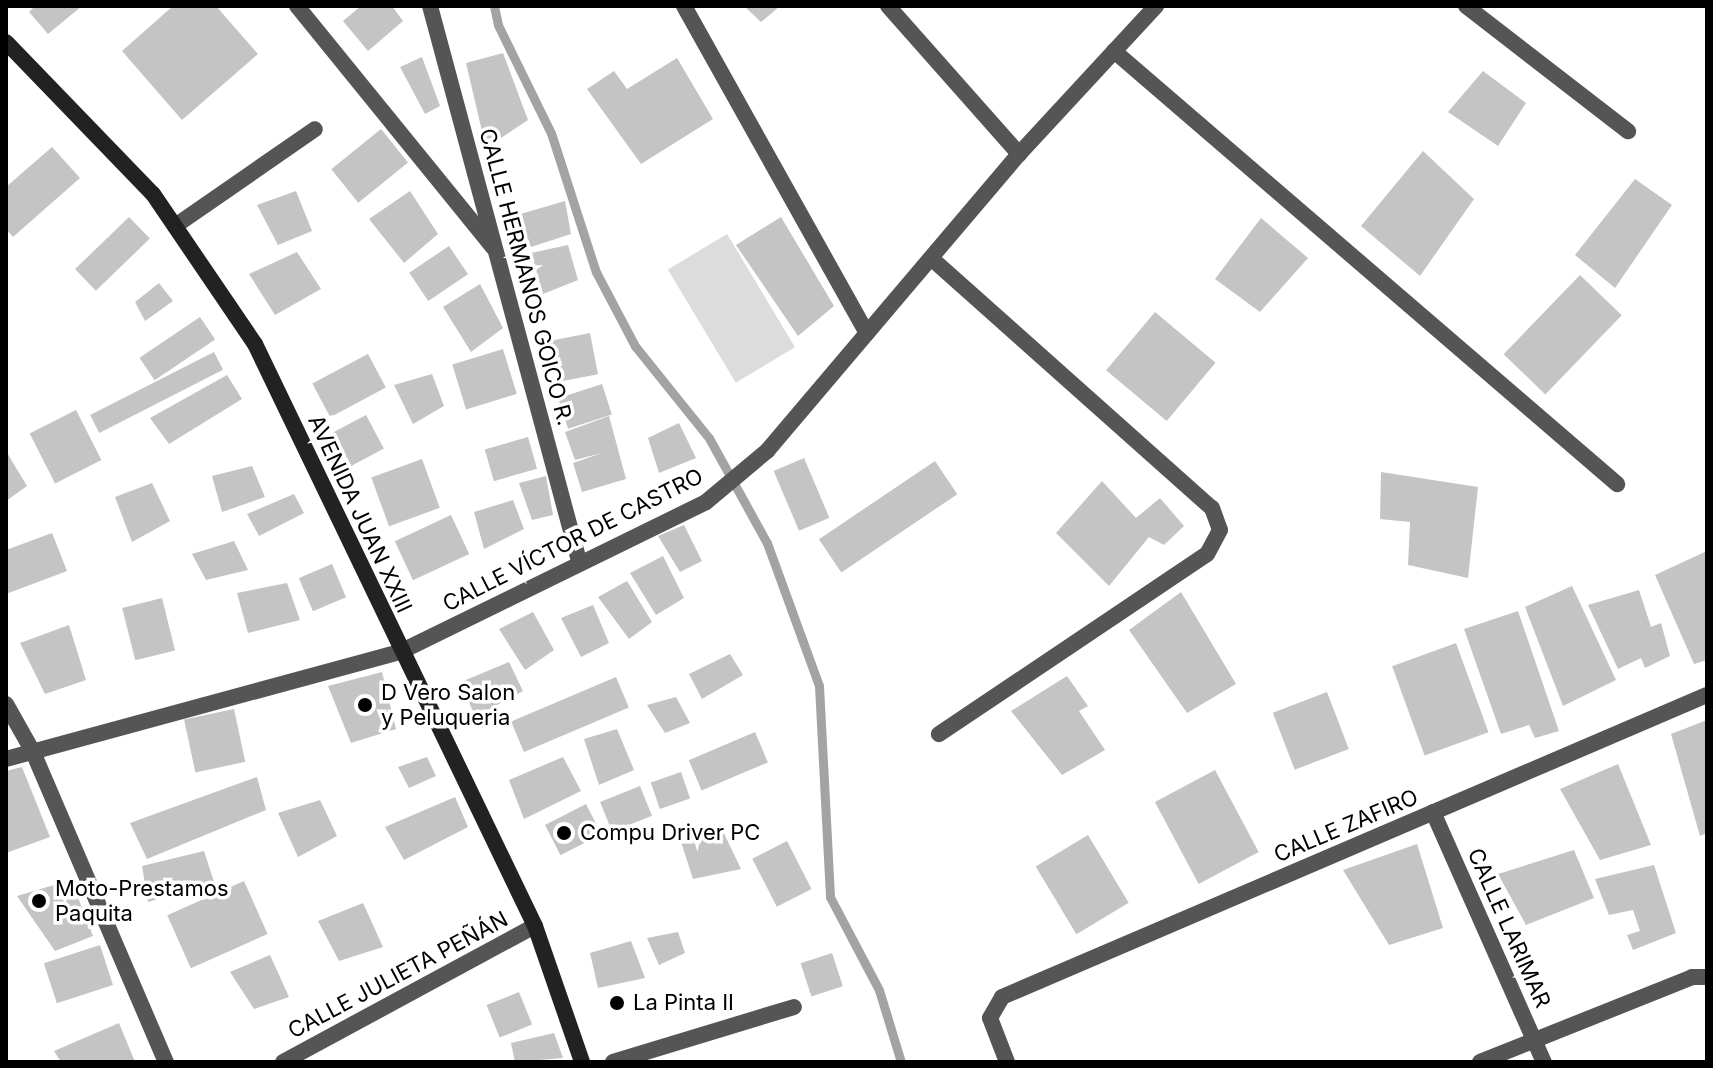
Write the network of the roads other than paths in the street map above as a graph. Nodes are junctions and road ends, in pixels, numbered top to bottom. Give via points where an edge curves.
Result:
1 (297, 6) edge
2 (430, 6) edge
3 (684, 6) edge
4 (888, 6) edge
5 (1156, 6) edge
6 (1466, 6) edge
7 (6, 42) edge
8 (1114, 51) junction
9 (315, 129) dead end
10 (1628, 131) dead end
11 (1019, 154) junction
12 (175, 226) junction
13 (499, 254) junction
14 (931, 258) junction
15 (867, 333) junction
16 (1617, 484) dead end
17 (579, 561) junction
18 (400, 652) junction
19 (1707, 695) edge
20 (6, 704) edge
21 (939, 734) dead end
22 (33, 752) junction
23 (6, 759) edge
24 (1433, 812) junction
25 (535, 926) junction
26 (1707, 977) edge
27 (794, 1007) dead end
28 (1534, 1039) junction
29 (166, 1062) edge
30 (283, 1062) edge
31 (582, 1062) edge
32 (613, 1062) edge
33 (1007, 1062) edge
34 (1480, 1062) edge
35 (1544, 1062) edge

1 - 13 street
2 - 13 street, CALLE HERMANOS GOICO R.
3 - 15 street
4 - 11 street
5 - 8 street, CALLE VÍCTOR DE CASTRO
6 - 10 street
7 - 12 main road, AVENIDA JUAN XXIII via 153,194
8 - 11 street, CALLE VÍCTOR DE CASTRO
8 - 16 street
9 - 12 street
11 - 14 street, CALLE VÍCTOR DE CASTRO
12 - 18 main road, AVENIDA JUAN XXIII via 255,344
13 - 17 street, CALLE HERMANOS GOICO R.
14 - 15 street, CALLE VÍCTOR DE CASTRO
14 - 21 street via 1212,508 1220,530 1207,554
15 - 17 street, CALLE VÍCTOR DE CASTRO via 767,451 706,502
17 - 18 street, CALLE VÍCTOR DE CASTRO
18 - 22 street, CALLE VÍCTOR DE CASTRO
18 - 25 main road, AVENIDA JUAN XXIII
19 - 24 street, CALLE ZAFIRO
20 - 22 street
22 - 23 street, CALLE VÍCTOR DE CASTRO
22 - 29 street
24 - 28 street, CALLE LARIMAR
24 - 33 street, CALLE ZAFIRO via 1002,997 990,1018
25 - 30 street, CALLE JULIETA PEÑÁN
25 - 31 main road, AVENIDA JUAN XXIII
26 - 28 street via 1692,977
27 - 32 street
28 - 34 street
28 - 35 street, CALLE LARIMAR

